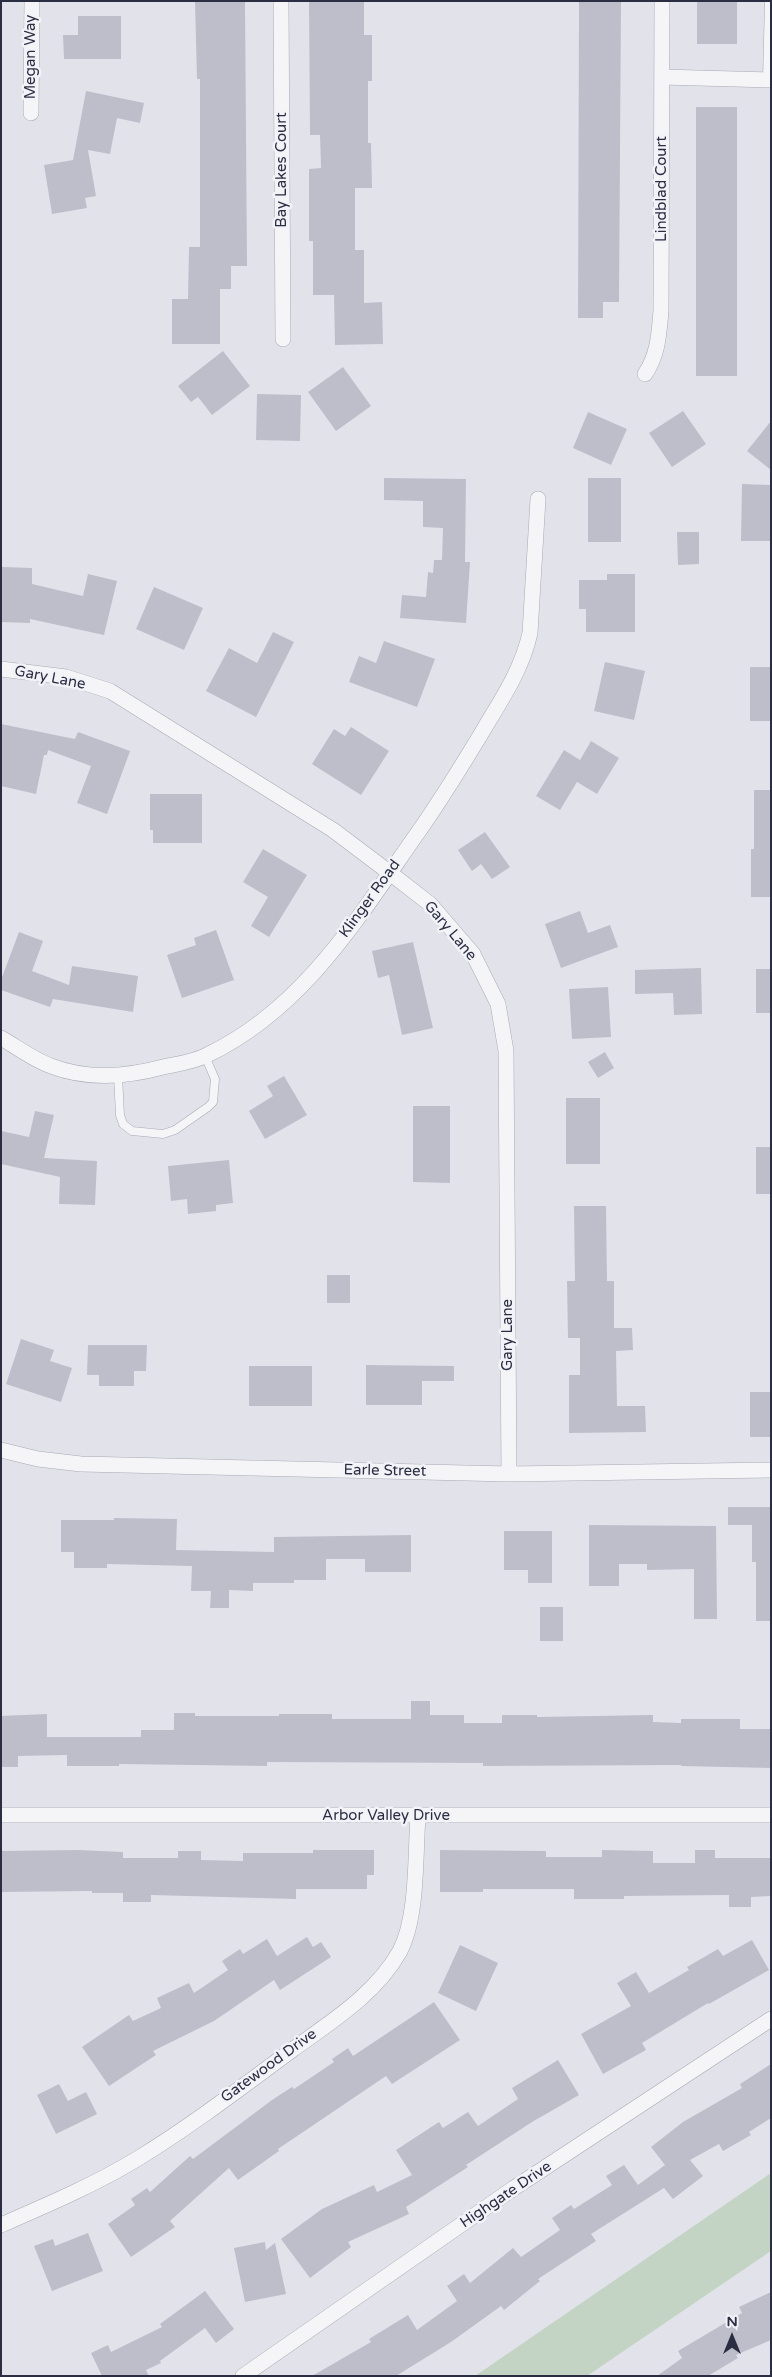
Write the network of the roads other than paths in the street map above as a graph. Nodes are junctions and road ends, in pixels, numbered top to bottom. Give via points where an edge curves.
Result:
1 (32, 1) edge
2 (281, 1) edge
3 (662, 1) edge
4 (769, 1) edge
5 (662, 77) junction
6 (769, 80) edge
7 (31, 113) dead end
8 (283, 339) dead end
9 (645, 374) dead end
10 (538, 498) dead end
11 (1, 669) edge
12 (390, 873) junction
13 (1, 1038) edge
14 (205, 1056) junction
15 (118, 1076) junction
16 (1, 1450) edge
17 (771, 1470) edge
18 (509, 1474) junction
19 (1, 1815) edge
20 (771, 1815) edge
21 (418, 1817) junction
22 (771, 2019) edge
23 (1, 2225) edge
24 (243, 2376) edge

1 - 7 street, Megan Way
2 - 8 street, Bay Lakes Court
3 - 5 street, Lindblad Court
4 - 6 lane
5 - 6 street
5 - 9 street, Lindblad Court via 661,311 658,345
10 - 12 street, Klinger Road via 530,633 523,660 446,793
11 - 12 street, Gary Lane via 66,678 110,691 333,830
12 - 14 street, Klinger Road via 314,974 282,1007 246,1035
12 - 18 street, Gary Lane via 430,904 473,954 498,1004 506,1051
13 - 15 street, Klinger Road via 50,1066 80,1074
14 - 15 street, Klinger Road
14 - 15 lane via 215,1079 213,1102 175,1130 163,1134 132,1131 124,1124 120,1115
16 - 18 street, Earle Street via 81,1464
17 - 18 street, Earle Street
19 - 21 street, Arbor Valley Drive
20 - 21 street, Arbor Valley Drive
21 - 23 street, Gatewood Drive via 412,1914 400,1950 381,1977 343,2013 137,2159 53,2203
22 - 24 street, Highgate Drive via 514,2188

